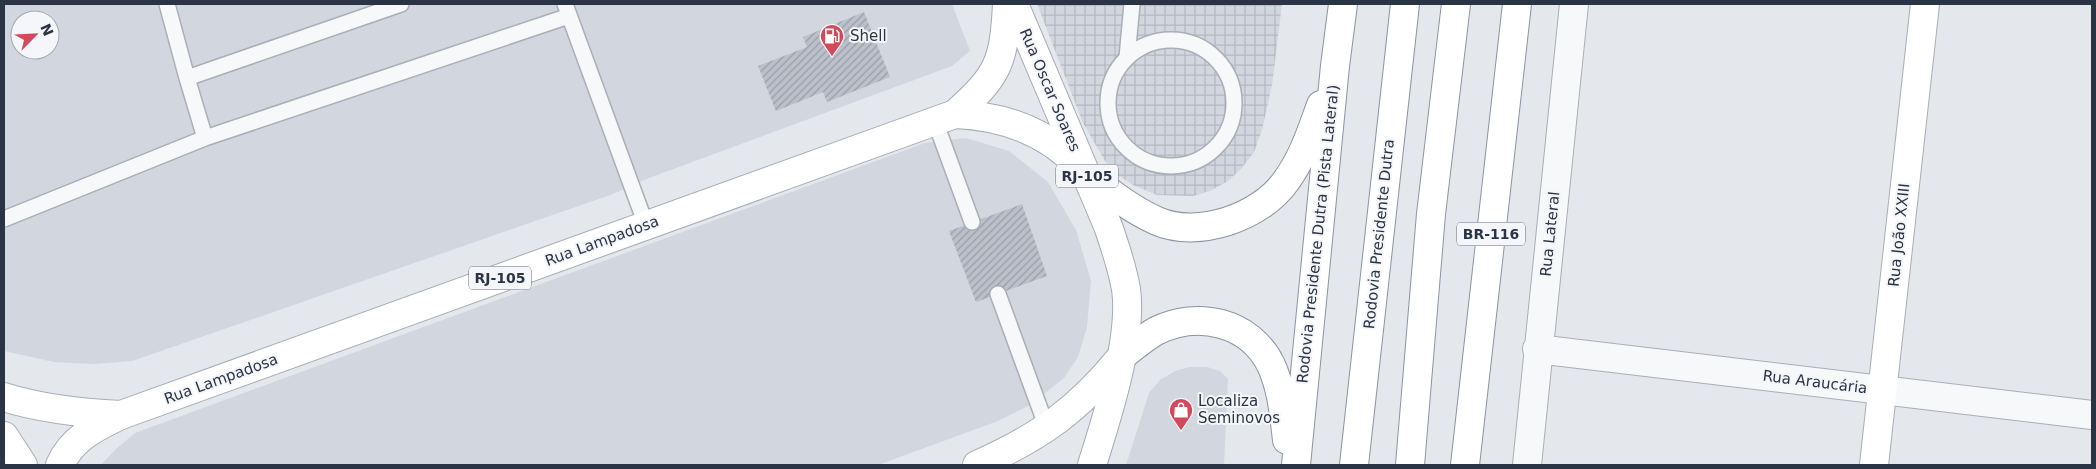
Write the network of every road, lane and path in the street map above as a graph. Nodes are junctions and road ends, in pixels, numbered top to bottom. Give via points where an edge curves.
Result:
1 (167, 4) edge
2 (401, 4) edge
3 (1007, 4) edge
4 (1014, 4) edge
5 (1132, 4) edge
6 (1343, 4) edge
7 (1405, 4) edge
8 (1456, 4) edge
9 (1516, 4) edge
10 (1574, 4) edge
11 (1924, 4) edge
12 (567, 10) edge
13 (1127, 56) junction
14 (1335, 66) junction
15 (187, 78) junction
16 (945, 118) junction
17 (205, 138) junction
18 (1085, 173) junction
19 (4, 219) edge
20 (972, 222) dead end
21 (646, 225) junction
22 (998, 294) dead end
23 (1537, 349) junction
24 (1122, 356) junction
25 (1882, 390) junction
26 (4, 397) edge
27 (121, 415) junction
28 (2092, 415) edge
29 (1047, 428) junction
30 (60, 465) edge
31 (977, 465) edge
32 (1092, 465) edge
33 (1289, 465) edge
34 (1296, 465) edge
35 (1354, 465) edge
36 (1410, 465) edge
37 (1465, 465) edge
38 (1527, 465) edge
39 (1874, 465) edge

1 - 15 lane
2 - 15 lane
3 - 16 main road, Rua Lampadosa / RJ-105 via 1001,58 989,80
4 - 18 main road, Rua Oscar Soares / RJ-105
5 - 13 lane
6 - 14 main road, Rodovia Presidente Dutra (Pista Lateral)
7 - 35 main road, Rodovia Presidente Dutra
8 - 36 main road via 1431,214
9 - 37 main road, BR-116
10 - 23 street, Rua Lateral
11 - 25 main road, Rua João XXIII
12 - 17 lane
12 - 21 lane
13 - 13 lane via 1151,42 1180,39 1206,49 1226,70 1235,97 1232,125 1216,149 1192,164 1164,166 1137,157 1116,136 1108,109 1112,81
14 - 18 main road via 1305,149 1286,182 1250,212 1217,226 1189,228 1159,222 1124,204
14 - 34 main road, Rodovia Presidente Dutra (Pista Lateral)
15 - 17 lane
16 - 18 main road via 973,114 1002,120 1033,132 1059,147
16 - 20 lane
16 - 21 main road, Rua Lampadosa / RJ-105
17 - 19 lane
18 - 24 main road, Rua Oscar Soares / RJ-105 via 1108,226 1126,290
21 - 27 main road, Rua Lampadosa / RJ-105
22 - 29 lane
23 - 25 street, Rua Araucária
23 - 38 street, Rua Lateral
24 - 29 main road via 1088,395
24 - 32 main road, Rua Oscar Soares / RJ-105
24 - 33 main road via 1157,331 1184,322 1214,322 1242,332 1259,347 1272,366 1283,404
25 - 28 street, Rua Araucária
25 - 39 main road, Rua João XXIII
26 - 27 main road via 80,413
27 - 30 main road, Rua Lampadosa / RJ-105 via 87,432
29 - 31 main road

